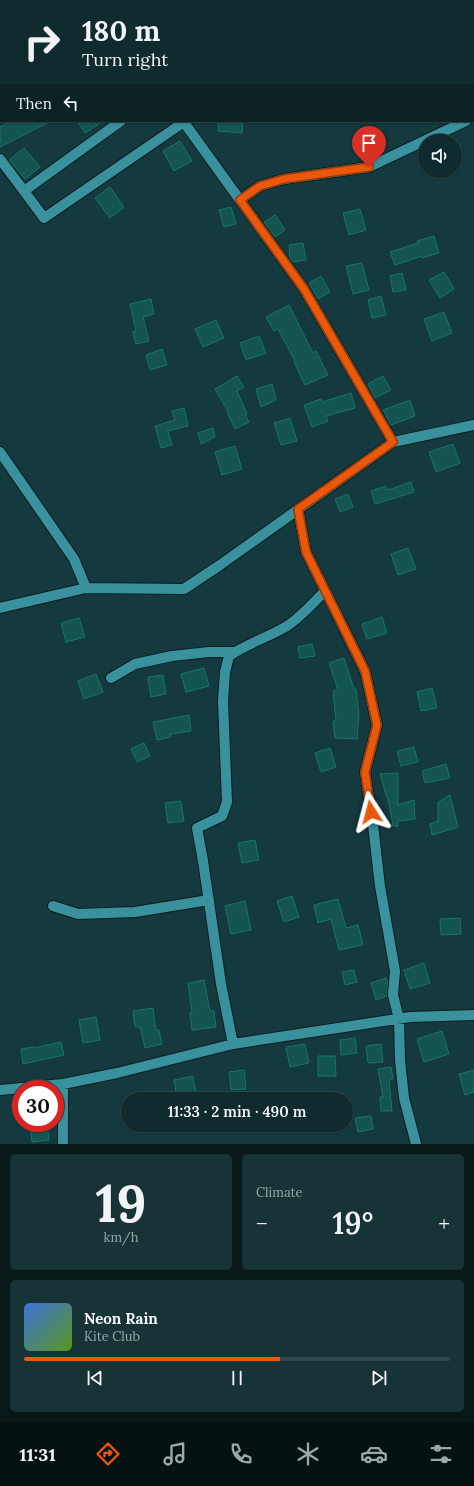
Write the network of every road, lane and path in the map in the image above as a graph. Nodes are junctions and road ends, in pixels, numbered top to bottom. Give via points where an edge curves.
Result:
1 (120, 122) edge
2 (183, 122) edge
3 (464, 122) edge
4 (0, 159) edge
5 (24, 192) junction
6 (240, 200) junction
7 (474, 425) edge
8 (393, 442) junction
9 (0, 452) edge
10 (298, 509) junction
11 (86, 588) junction
12 (325, 591) junction
13 (0, 608) edge
14 (236, 652) junction
15 (111, 678) dead end
16 (209, 900) junction
17 (53, 906) dead end
18 (474, 1015) edge
19 (398, 1019) junction
20 (233, 1044) junction
21 (64, 1084) edge
22 (12, 1089) edge
23 (0, 1090) edge
24 (63, 1132) edge
25 (63, 1144) edge
26 (416, 1144) edge

1 - 5 street
2 - 5 street via 44,218
2 - 6 street
3 - 6 street via 369,167 284,179 260,186
4 - 5 street
6 - 8 street via 304,289
7 - 8 street
8 - 10 street
9 - 11 street via 74,560
10 - 11 street via 184,589
10 - 12 street via 306,552
11 - 13 street
12 - 14 street via 310,608 288,626 243,646
12 - 19 street via 365,671 377,725 365,772 374,825 380,886 395,971 393,995
14 - 15 street via 172,656 135,664
14 - 16 street via 229,656 225,672 227,802 222,816 197,828
16 - 17 street via 136,912 85,914
16 - 20 street
18 - 19 street
19 - 20 street
19 - 26 street via 404,1098
20 - 21 street
22 - 23 street
24 - 25 street

